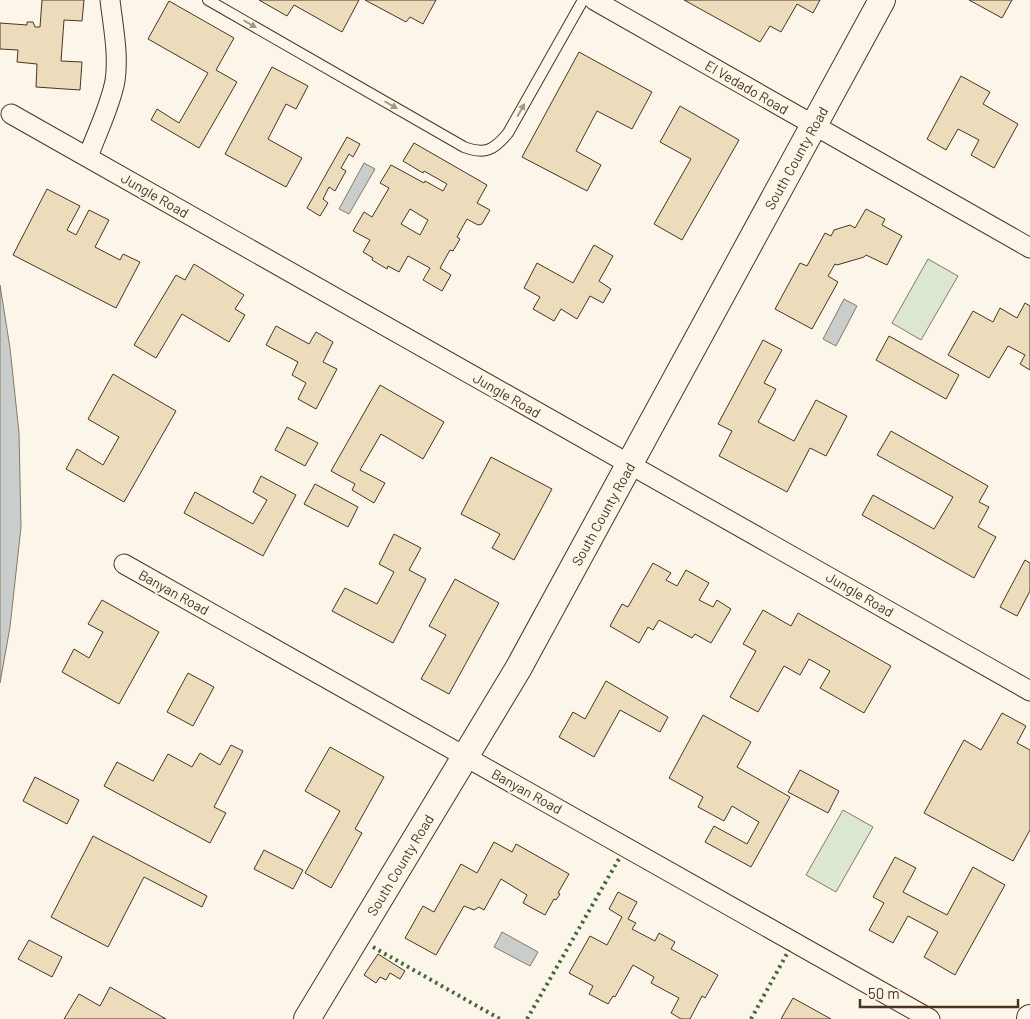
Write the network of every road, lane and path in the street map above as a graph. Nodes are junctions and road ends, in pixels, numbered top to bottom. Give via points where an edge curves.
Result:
1 (110, 0) edge
2 (208, 0) edge
3 (583, 0) edge
4 (594, 0) edge
5 (882, 0) edge
6 (11, 114) dead end
7 (814, 125) junction
8 (88, 157) junction
9 (1030, 248) edge
10 (630, 464) junction
11 (124, 564) dead end
12 (1030, 691) edge
13 (466, 757) junction
14 (307, 1019) edge
15 (930, 1019) edge

1 - 8 street via 115,79
2 -> 3 lane via 464,147 480,151 494,148 508,133
4 - 7 street, El Vedado Road
5 - 7 main road, South County Road
6 - 8 street, Jungle Road
7 - 9 street, El Vedado Road
7 - 10 main road, South County Road
8 - 10 street, Jungle Road
10 - 12 street, Jungle Road
10 - 13 main road, South County Road
11 - 13 street, Banyan Road
13 - 14 main road, South County Road
13 - 15 street, Banyan Road

